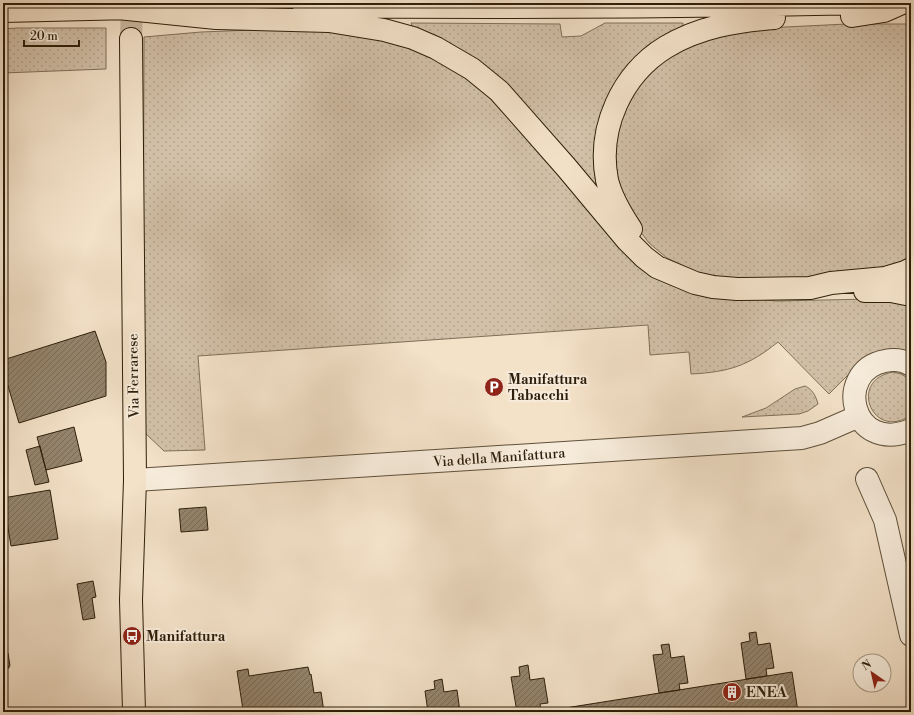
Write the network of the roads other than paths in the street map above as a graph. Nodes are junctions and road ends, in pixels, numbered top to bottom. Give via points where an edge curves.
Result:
1 (868, 3) edge
2 (902, 3) edge
3 (118, 8) junction
4 (3, 11) edge
5 (131, 39) tunnel mouth
6 (911, 268) edge
7 (670, 273) junction
8 (810, 288) junction
9 (911, 295) edge
10 (911, 365) edge
11 (859, 416) junction
12 (911, 430) edge
13 (867, 479) dead end
14 (135, 480) junction
15 (911, 635) edge
16 (134, 712) edge

1 - 3 main road via 741,6
2 - 7 main road via 884,11 865,15 776,18 722,24 678,40 657,53 638,70 624,88 611,115 606,144 607,179 626,221 640,241
3 - 4 main road
3 - 7 main road via 216,18 335,22 384,30 436,48 472,69 500,91 636,250 650,263
5 - 14 main road, Via Ferrarese
6 - 8 main road via 885,278
7 - 8 main road via 695,283 724,288
8 - 9 main road via 832,291 891,291
10 - 11 street via 890,360 879,362 864,372 855,390 855,408
11 - 12 street via 868,428 878,433 900,435
11 - 14 street, Via della Manifattura via 820,434 802,438
13 - 15 street via 885,520
14 - 16 main road, Via Ferrarese via 130,600

